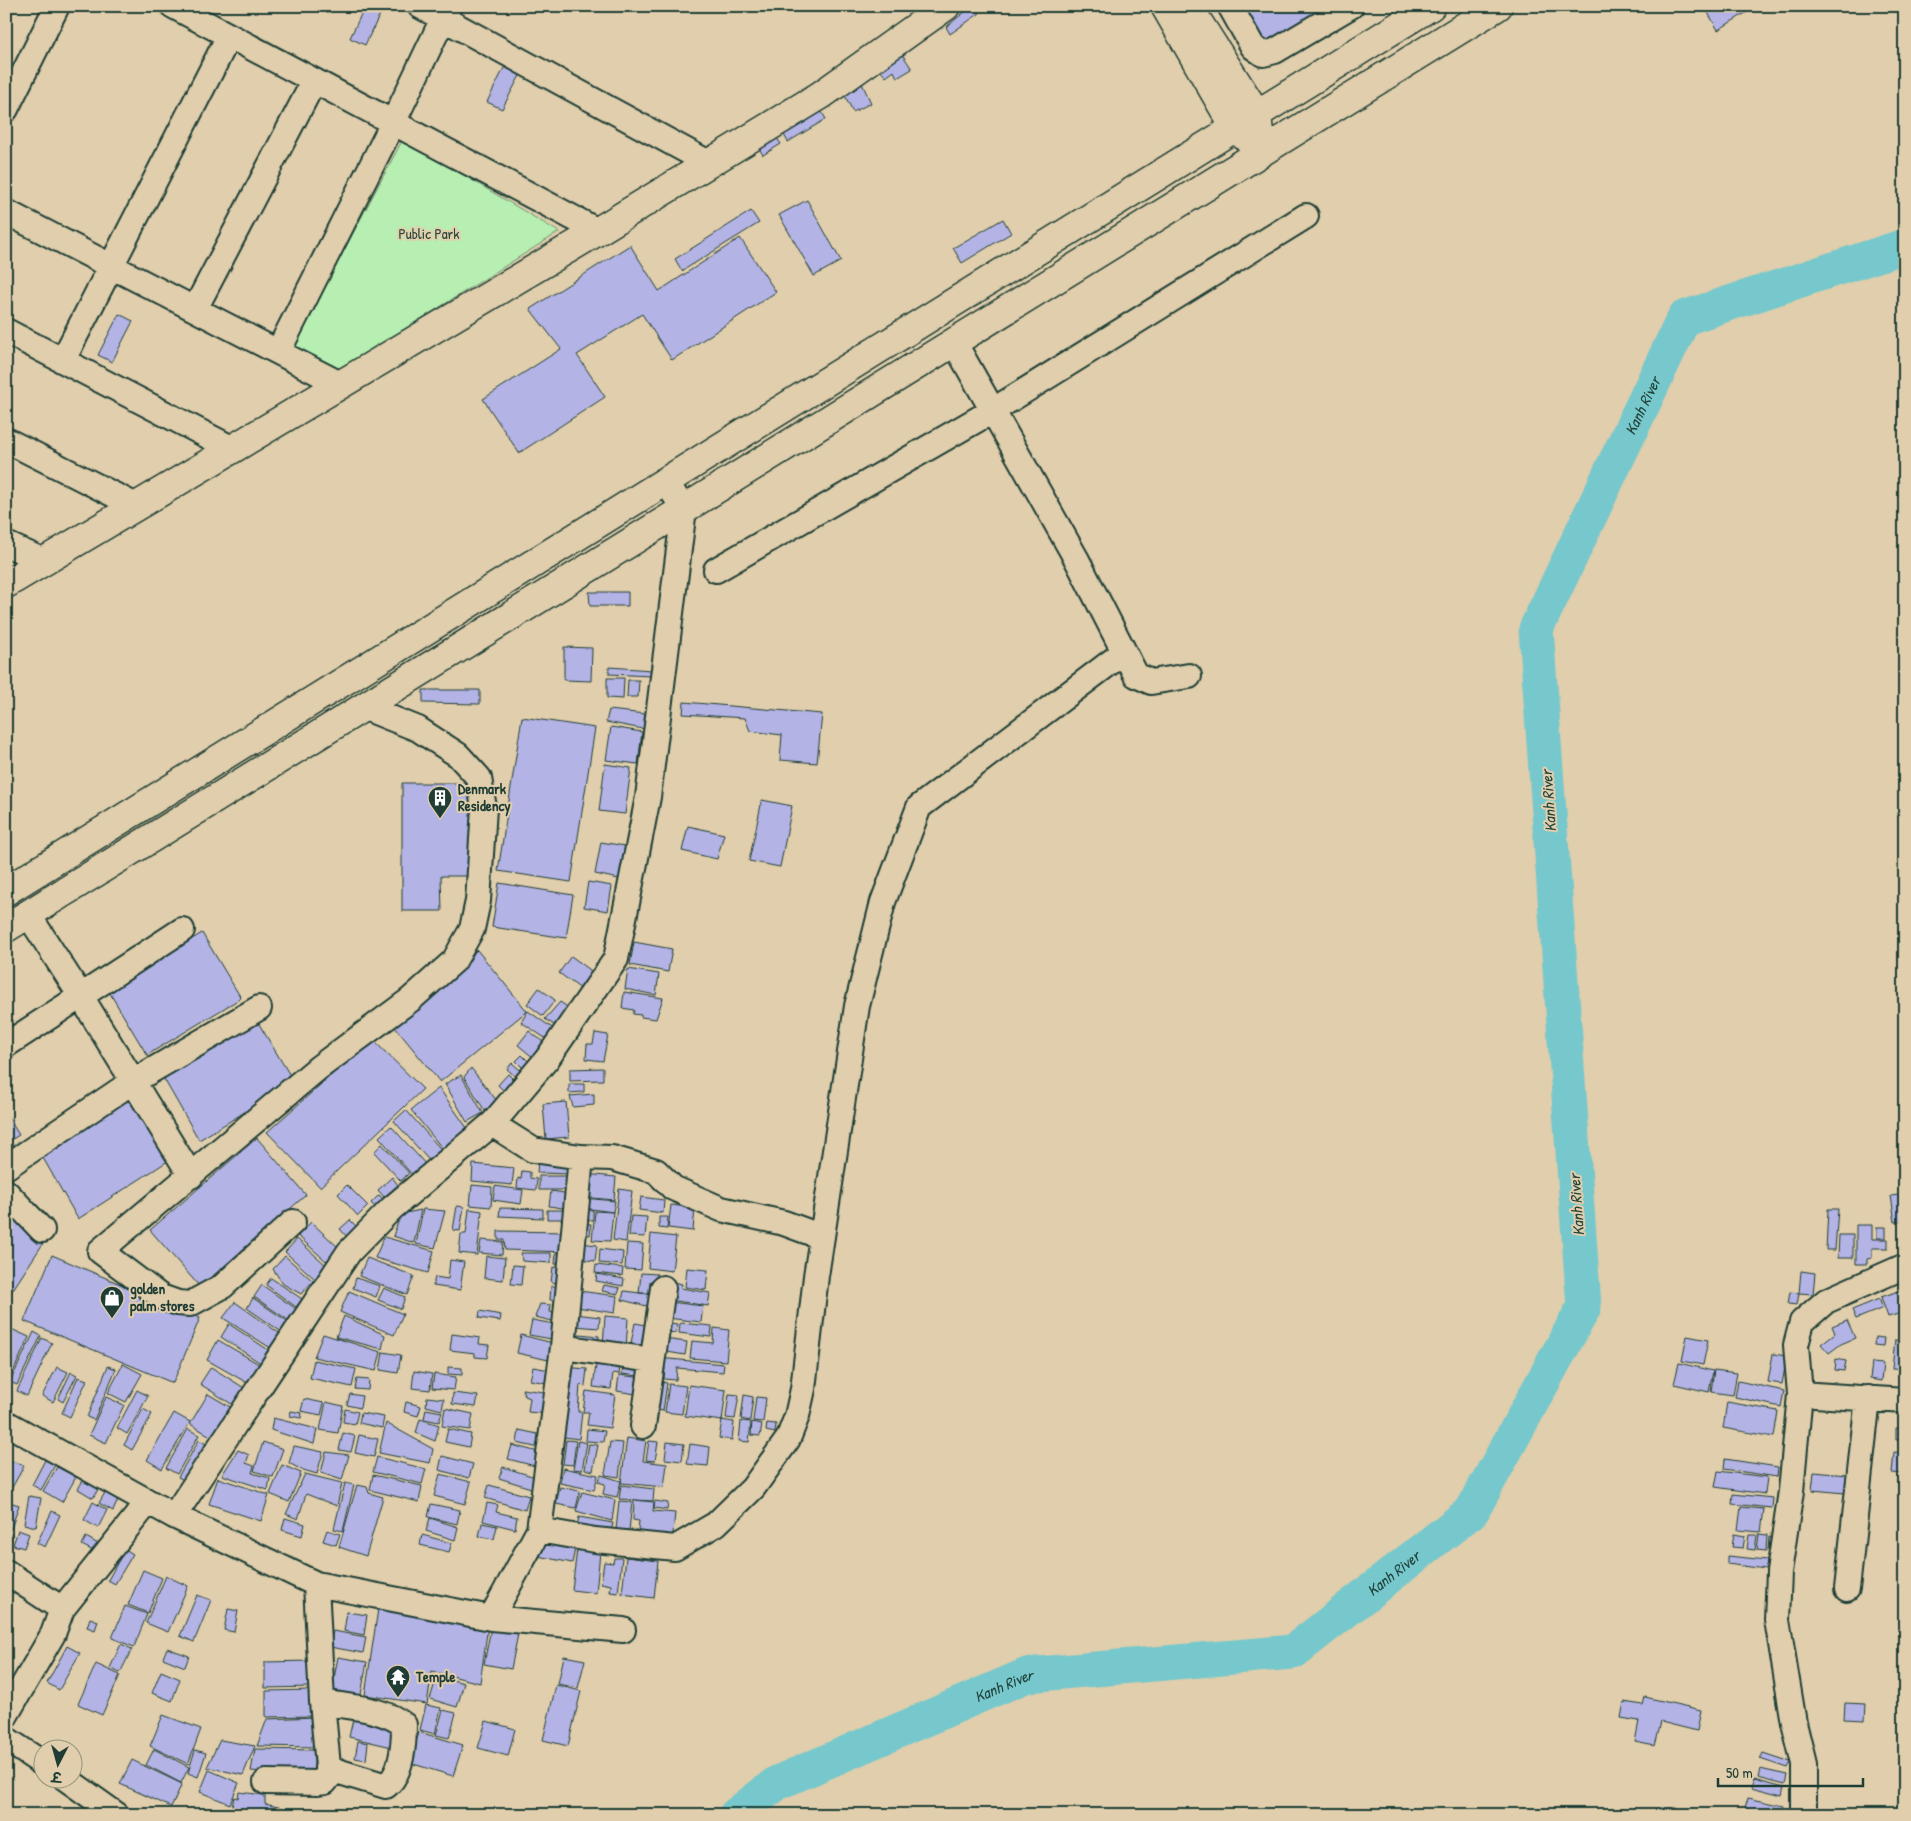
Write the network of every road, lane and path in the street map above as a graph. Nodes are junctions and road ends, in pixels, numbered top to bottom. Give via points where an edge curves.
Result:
1 (57, 6) edge
2 (173, 6) edge
3 (420, 6) edge
4 (946, 6) edge
5 (1165, 6) edge
6 (1188, 6) edge
7 (1230, 6) edge
8 (1352, 6) edge
9 (1430, 6) edge
10 (1498, 6) edge
11 (446, 12) edge
12 (229, 36) junction
13 (314, 81) junction
14 (6, 109) edge
15 (1246, 121) junction
16 (394, 123) junction
17 (1262, 152) junction
18 (707, 162) junction
19 (6, 212) edge
20 (1306, 216) dead end
21 (598, 231) junction
22 (110, 266) junction
23 (195, 309) junction
24 (6, 330) edge
25 (954, 342) junction
26 (278, 352) junction
27 (63, 360) junction
28 (340, 384) junction
29 (992, 411) junction
30 (6, 440) edge
31 (231, 448) junction
32 (666, 482) junction
33 (136, 506) junction
34 (684, 509) junction
35 (6, 544) edge
36 (44, 561) junction
37 (716, 570) dead end
38 (6, 584) edge
39 (1124, 652) junction
40 (1189, 676) dead end
41 (363, 707) junction
42 (6, 892) edge
43 (17, 921) edge
44 (182, 930) dead end
45 (82, 998) junction
46 (259, 1008) dead end
47 (6, 1045) edge
48 (132, 1082) junction
49 (492, 1124) junction
50 (581, 1157) junction
51 (6, 1167) edge
52 (191, 1176) junction
53 (6, 1192) edge
54 (293, 1222) dead end
55 (42, 1230) dead end
56 (822, 1237) junction
57 (1905, 1266) edge
58 (663, 1288) dead end
59 (563, 1347) junction
60 (651, 1360) junction
61 (1800, 1394) junction
62 (1868, 1398) junction
63 (1905, 1401) edge
64 (6, 1423) edge
65 (643, 1426) dead end
66 (148, 1502) junction
67 (174, 1516) junction
68 (538, 1530) junction
69 (6, 1572) edge
70 (316, 1584) junction
71 (1847, 1589) dead end
72 (62, 1609) junction
73 (491, 1618) junction
74 (623, 1630) dead end
75 (322, 1702) junction
76 (6, 1715) edge
77 (6, 1739) edge
78 (32, 1756) edge
79 (326, 1768) junction
80 (266, 1782) dead end
81 (79, 1788) edge
82 (117, 1815) edge
83 (1804, 1815) edge

1 - 14 street
2 - 12 street
3 - 11 street
4 - 18 street via 821,94
5 - 15 street
6 - 15 street
7 - 8 street via 1253,48 1263,54 1275,51
9 - 15 street
10 - 17 street
11 - 16 street
11 - 18 street
12 - 13 street
12 - 22 street
13 - 16 street
13 - 23 street
15 - 17 street
15 - 32 street
16 - 21 street
16 - 26 street
17 - 25 street
18 - 21 street
19 - 22 street
20 - 29 street
21 - 28 street
22 - 23 street
22 - 27 street
23 - 26 street
24 - 27 street
25 - 29 street
25 - 34 street
26 - 28 street
27 - 31 street
28 - 31 street
29 - 37 street
29 - 39 street via 1077,560
30 - 33 street
31 - 33 street
32 - 34 street
32 - 42 street
33 - 36 street
34 - 41 street
34 - 49 street via 648,797 616,959 547,1059
35 - 36 street
36 - 38 street
39 - 40 street via 1136,675 1151,682
39 - 56 street via 919,807 883,902 857,1006
41 - 43 street
41 - 52 street via 418,730 458,755 479,778 484,808 478,901 472,930 454,962 410,1000 318,1068
43 - 45 street
44 - 45 street
45 - 47 street
45 - 48 street
46 - 48 street
48 - 51 street
48 - 52 street
49 - 50 street via 533,1150
49 - 67 street via 392,1208 349,1252
50 - 56 street via 612,1158 656,1171 673,1188 721,1209 784,1222
50 - 59 street
52 - 54 street via 100,1251 160,1296 190,1304 223,1286
53 - 55 street
56 - 68 street via 797,1416 788,1439 754,1488 716,1524 675,1548
57 - 61 street via 1826,1301 1802,1322 1796,1345
58 - 60 street
59 - 60 street
59 - 68 street
60 - 65 street
61 - 62 street
61 - 83 street via 1779,1572 1777,1620 1804,1764
62 - 63 street
62 - 71 street
64 - 66 street
66 - 67 street
66 - 72 street
67 - 70 street
68 - 73 street
69 - 72 street
70 - 73 street
70 - 75 street
72 - 76 street via 53,1634
73 - 74 street
75 - 79 street
75 - 79 street via 383,1714 404,1724 398,1772 386,1786
77 - 78 street
79 - 80 street via 329,1777 325,1782
81 - 82 street

